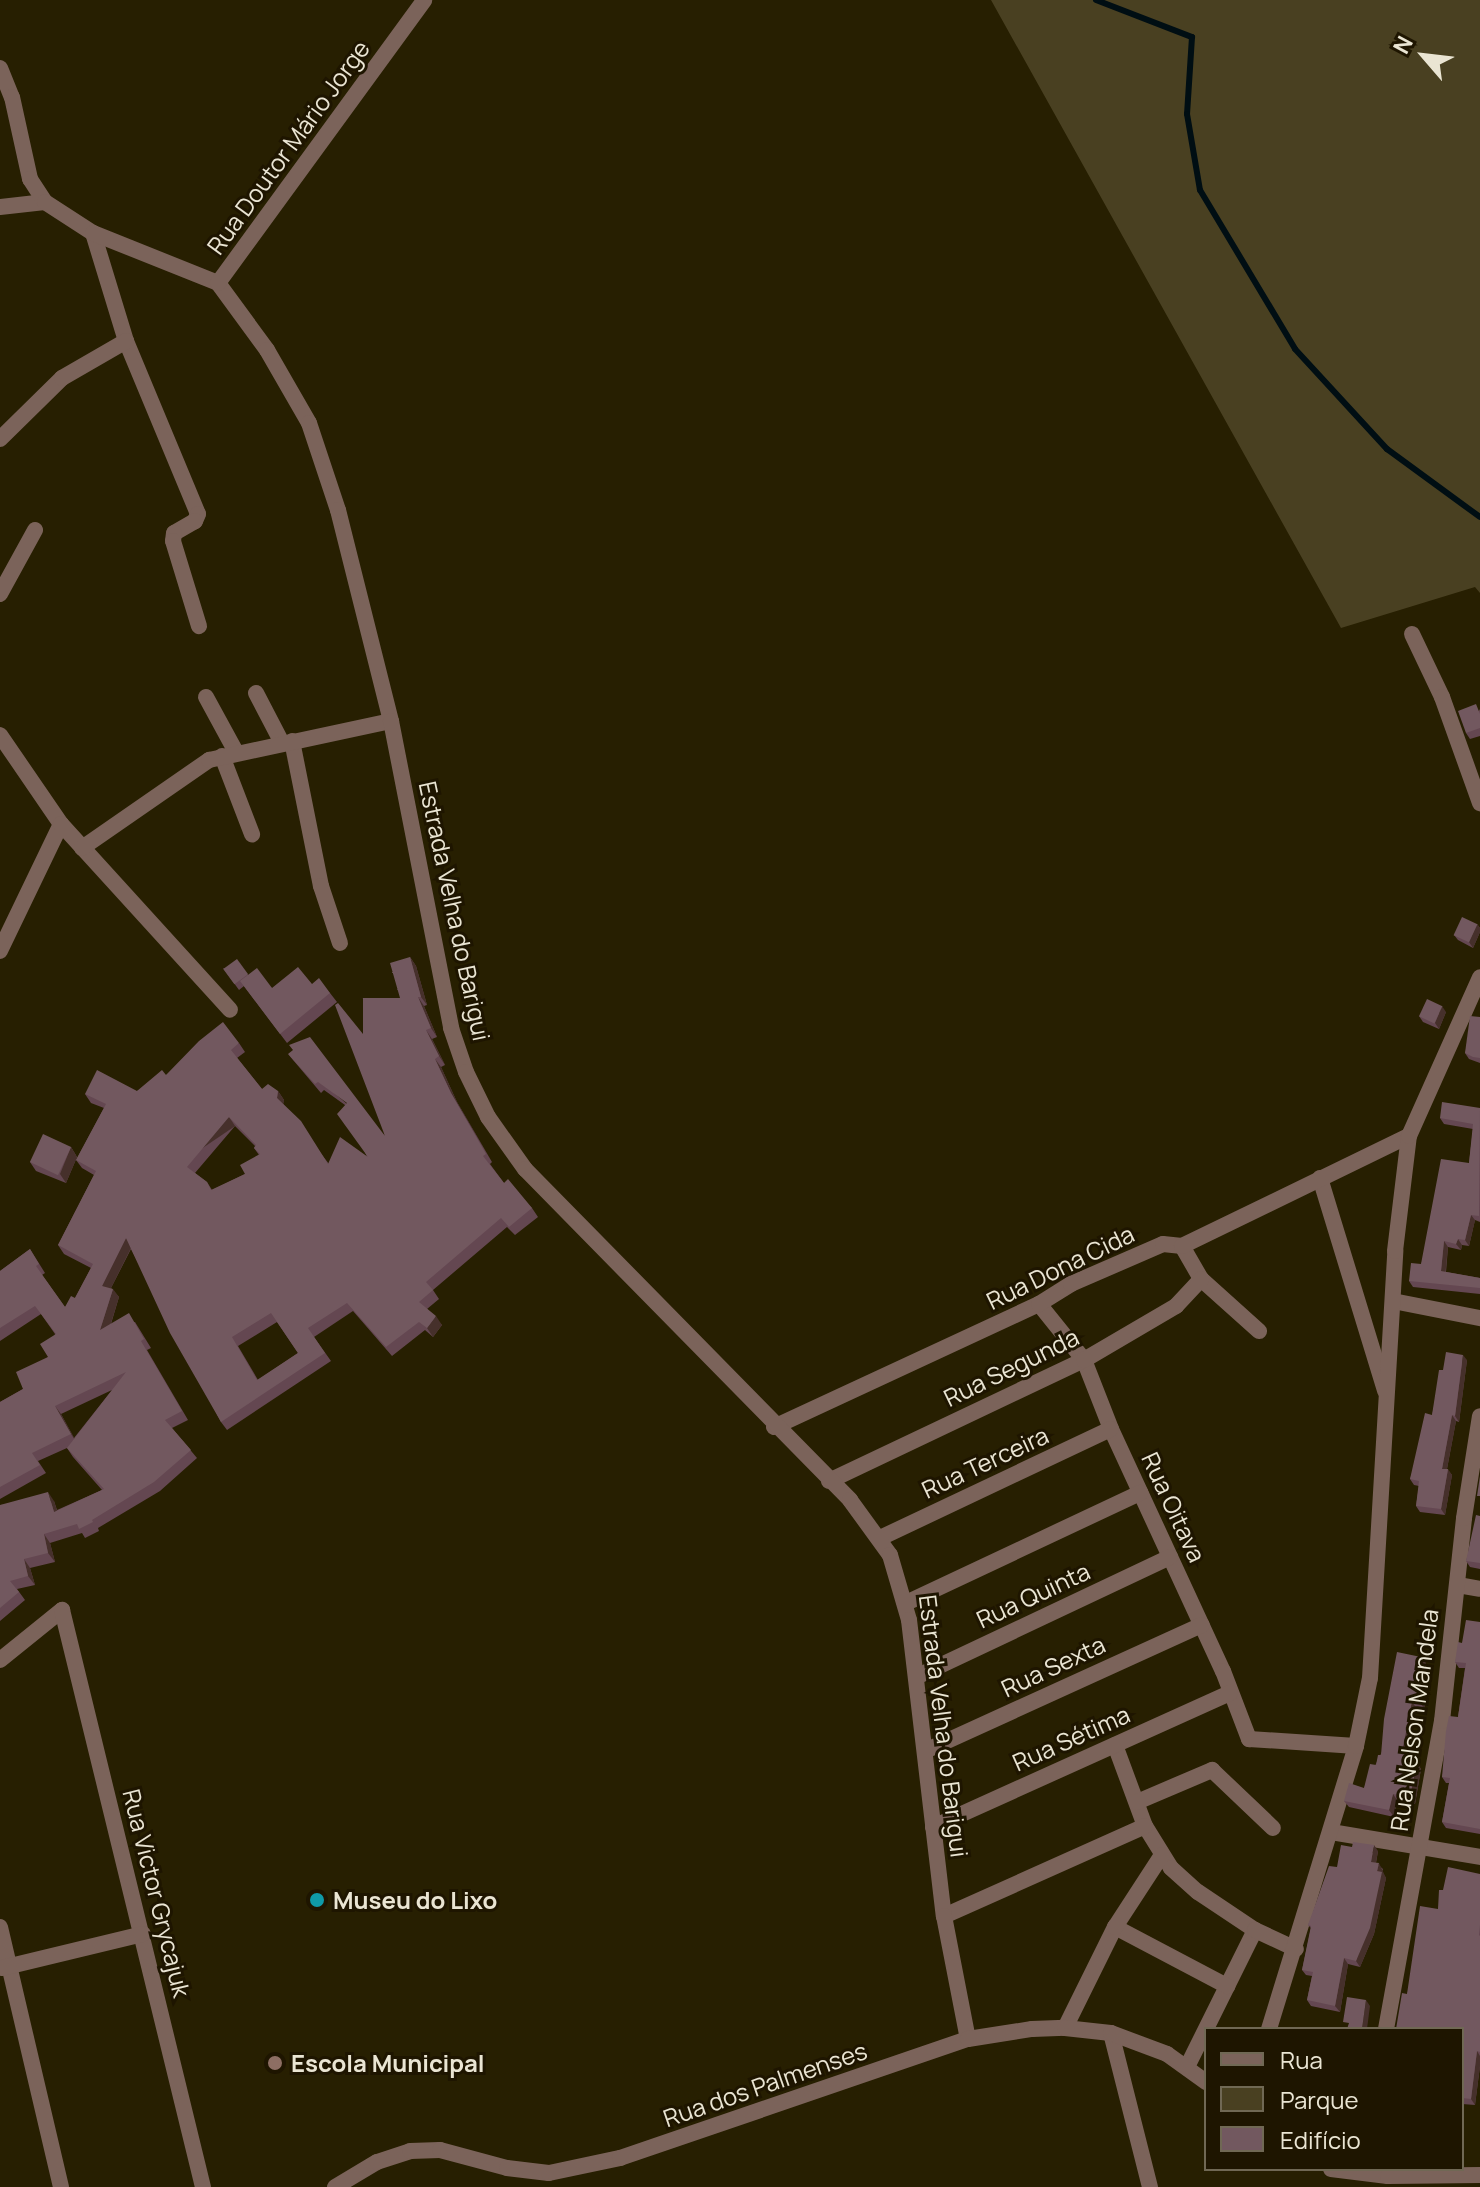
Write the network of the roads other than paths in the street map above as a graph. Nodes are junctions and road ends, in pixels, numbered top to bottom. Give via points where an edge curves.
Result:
1 (424, 0) edge
2 (0, 68) edge
3 (45, 202) junction
4 (2, 208) edge
5 (93, 233) junction
6 (218, 283) junction
7 (126, 341) junction
8 (0, 439) edge
9 (35, 530) dead end
10 (0, 594) edge
11 (199, 626) dead end
12 (1412, 634) dead end
13 (256, 693) dead end
14 (206, 697) dead end
15 (391, 721) junction
16 (287, 742) junction
17 (2, 744) edge
18 (229, 754) junction
19 (1480, 803) edge
20 (61, 824) junction
21 (252, 834) dead end
22 (82, 848) junction
23 (340, 943) dead end
24 (0, 951) edge
25 (1480, 977) edge
26 (230, 1010) dead end
27 (1409, 1136) junction
28 (1320, 1178) junction
29 (1182, 1246) junction
30 (1201, 1279) junction
31 (1393, 1301) junction
32 (1039, 1304) junction
33 (1480, 1318) edge
34 (1259, 1331) dead end
35 (1084, 1360) junction
36 (1389, 1401) junction
37 (1480, 1416) edge
38 (774, 1427) junction
39 (1111, 1429) junction
40 (829, 1481) junction
41 (1140, 1493) junction
42 (880, 1538) junction
43 (1170, 1557) junction
44 (1458, 1585) junction
45 (1480, 1589) edge
46 (906, 1603) junction
47 (1202, 1625) junction
48 (0, 1660) edge
49 (916, 1677) junction
50 (1230, 1693) junction
51 (1115, 1745) junction
52 (1356, 1746) junction
53 (925, 1751) junction
54 (1137, 1802) junction
55 (1145, 1826) junction
56 (933, 1827) junction
57 (1273, 1828) dead end
58 (1331, 1832) junction
59 (1419, 1847) junction
60 (1162, 1855) junction
61 (1480, 1857) edge
62 (944, 1916) junction
63 (0, 1927) edge
64 (1115, 1927) junction
65 (1255, 1930) junction
66 (143, 1934) junction
67 (1296, 1949) junction
68 (5, 1967) edge
69 (1227, 1986) junction
70 (1207, 2027) edge
71 (1270, 2027) edge
72 (1386, 2027) edge
73 (1065, 2028) junction
74 (1111, 2033) junction
75 (1204, 2033) edge
76 (968, 2039) junction
77 (1187, 2067) junction
78 (1204, 2080) edge
79 (1360, 2172) edge
80 (1480, 2175) edge
81 (61, 2187) edge
82 (203, 2187) edge
83 (335, 2187) edge
84 (1150, 2187) edge

1 - 6 street, Rua Doutor Mário Jorge
2 - 3 street via 12,97 30,179
3 - 4 street
3 - 5 street
5 - 6 street
5 - 7 street
6 - 15 street, Estrada Velha do Barigui via 290,387 320,451
7 - 8 street via 62,378
7 - 11 street via 198,514 174,533 173,541
9 - 10 street
12 - 19 street via 1442,697
13 - 16 street
14 - 18 street
15 - 16 street
15 - 38 street, Estrada Velha do Barigui via 451,1028 488,1117 539,1185
16 - 18 street
16 - 23 street
17 - 20 street
18 - 21 street
18 - 22 street via 197,767
20 - 22 street
20 - 24 street
22 - 26 street
25 - 27 street
27 - 28 street, Rua Dona Cida
27 - 31 street
28 - 29 street, Rua Dona Cida
28 - 36 street
29 - 30 street
29 - 32 street, Rua Dona Cida via 1163,1244 1071,1284
30 - 34 street
30 - 35 street, Rua Segunda via 1176,1306
31 - 33 street
31 - 36 street
32 - 35 street, Rua Oitava
32 - 38 street, Rua Dona Cida
35 - 39 street, Rua Oitava
35 - 40 street, Rua Segunda
36 - 52 street via 1373,1648
37 - 44 street, Rua Nelson Mandela
38 - 40 street, Estrada Velha do Barigui
39 - 41 street, Rua Oitava
39 - 42 street, Rua Terceira
40 - 42 street, Estrada Velha do Barigui
41 - 43 street, Rua Oitava
41 - 46 street
42 - 46 street, Estrada Velha do Barigui
43 - 47 street, Rua Oitava
43 - 49 street, Rua Quinta
44 - 45 street
44 - 59 street, Rua Nelson Mandela via 1442,1721
46 - 49 street, Estrada Velha do Barigui
47 - 50 street, Rua Oitava
47 - 53 street, Rua Sexta
48 - 66 street, Rua Victor Grycajuk via 62,1610
49 - 53 street, Estrada Velha do Barigui
50 - 51 street, Rua Sétima
50 - 52 street, Rua Oitava via 1249,1739
51 - 54 street
51 - 56 street, Rua Sétima
52 - 58 street
53 - 56 street, Estrada Velha do Barigui
54 - 55 street
54 - 57 street via 1212,1770
55 - 60 street
55 - 62 street
56 - 62 street, Estrada Velha do Barigui
58 - 59 street
58 - 67 street
59 - 61 street
59 - 72 street, Rua Nelson Mandela
60 - 64 street
60 - 65 street via 1183,1881
62 - 76 street, Estrada Velha do Barigui
63 - 68 street
64 - 69 street
64 - 73 street
65 - 67 street
65 - 69 street
66 - 68 street
66 - 82 street, Rua Victor Grycajuk
67 - 71 street
68 - 81 street
69 - 70 street
73 - 74 street, Rua dos Palmenses
73 - 76 street, Rua dos Palmenses
74 - 77 street, Rua dos Palmenses via 1149,2045
74 - 84 street
75 - 77 street
76 - 83 street, Rua dos Palmenses via 620,2158 549,2173 440,2150 410,2151 377,2162
77 - 78 street, Rua dos Palmenses
79 - 80 street

